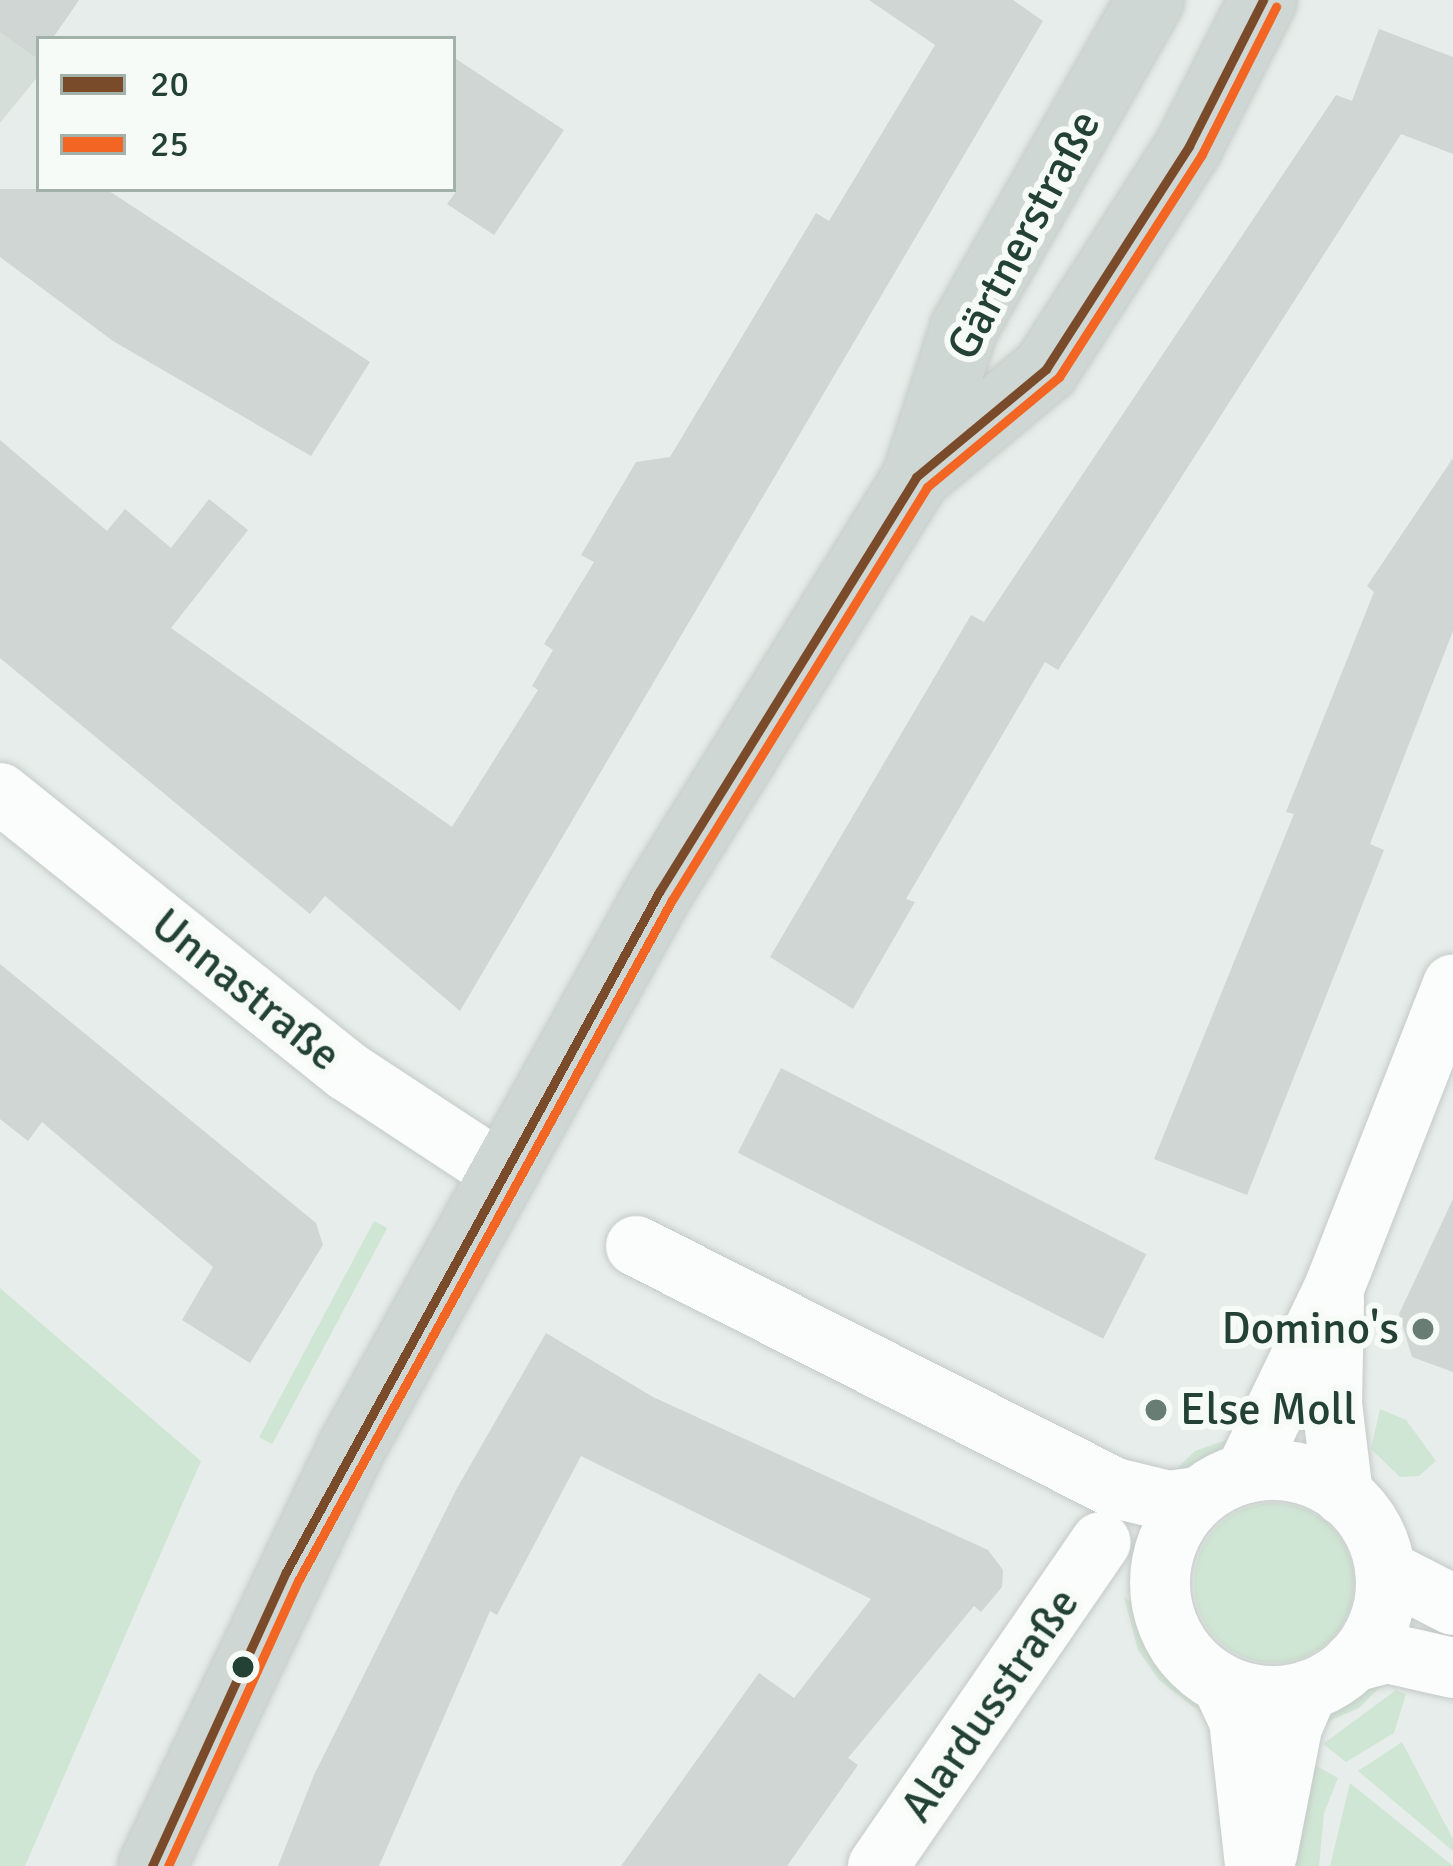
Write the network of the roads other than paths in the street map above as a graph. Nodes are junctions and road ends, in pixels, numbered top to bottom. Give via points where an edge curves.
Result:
1 (1150, 0) edge
2 (1263, 0) edge
3 (916, 477) junction
4 (0, 793) edge
5 (1453, 985) edge
6 (502, 1173) junction
7 (636, 1246) dead end
8 (1334, 1288) junction
9 (1053, 1460) junction
10 (1222, 1485) junction
11 (1343, 1495) junction
12 (1101, 1542) junction
13 (1385, 1570) junction
14 (1161, 1601) junction
15 (1453, 1605) edge
16 (1453, 1668) edge
17 (1330, 1676) junction
18 (1222, 1684) junction
19 (152, 1866) edge
20 (878, 1866) edge
21 (1259, 1866) edge

1 - 3 main road, Gärtnerstraße via 964,328
2 - 3 main road, Gärtnerstraße via 1190,146 1046,369
3 - 6 main road, Gärtnerstraße via 671,873
4 - 6 street, Unnastraße via 347,1071
5 - 8 street
6 - 19 main road, Gärtnerstraße via 286,1572
7 - 9 street
8 - 10 street
8 - 11 street via 1332,1404
9 - 10 street via 1136,1496
9 - 12 street
10 - 11 street via 1298,1472
10 - 14 street via 1163,1551
11 - 13 street via 1370,1525
12 - 14 street
12 - 20 street, Alardusstraße
13 - 15 street
13 - 17 street via 1379,1622
14 - 18 street via 1180,1649
16 - 17 street via 1404,1654
17 - 18 street via 1266,1696
17 - 21 street via 1292,1727
18 - 21 street via 1239,1720

